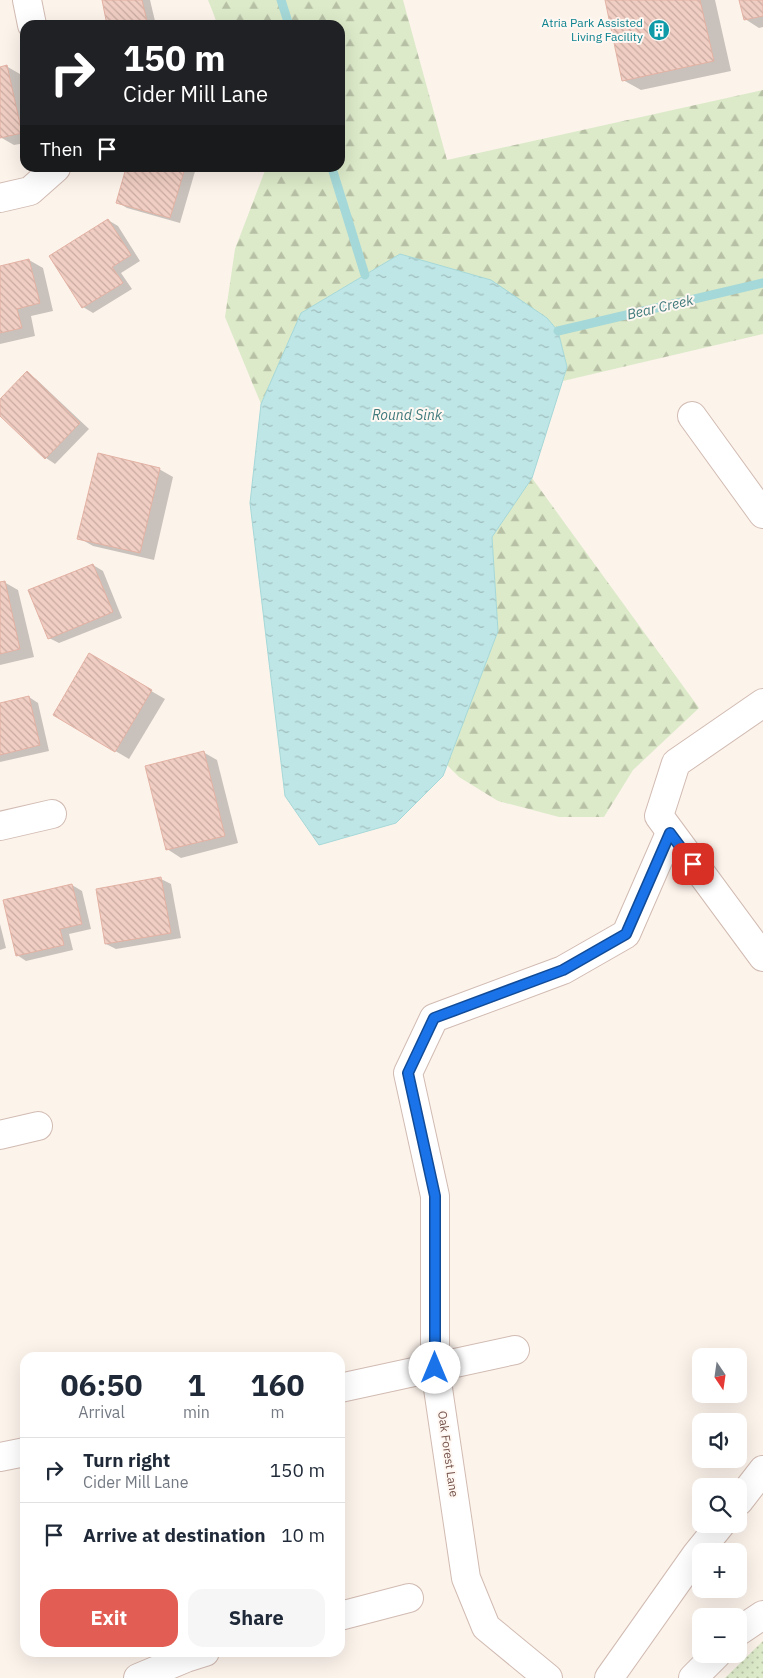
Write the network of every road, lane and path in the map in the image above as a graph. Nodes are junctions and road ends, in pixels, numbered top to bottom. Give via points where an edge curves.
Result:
1 (27, 0) edge
2 (31, 20) edge
3 (51, 172) edge
4 (0, 198) edge
5 (692, 416) dead end
6 (763, 514) edge
7 (763, 703) edge
8 (52, 814) dead end
9 (0, 826) edge
10 (670, 833) junction
11 (763, 957) edge
12 (38, 1126) dead end
13 (0, 1135) edge
14 (515, 1350) dead end
15 (435, 1368) junction
16 (345, 1387) edge
17 (20, 1453) edge
18 (0, 1458) edge
19 (763, 1470) edge
20 (747, 1491) edge
21 (714, 1533) edge
22 (409, 1598) dead end
23 (345, 1615) edge
24 (763, 1615) edge
25 (747, 1626) edge
26 (189, 1657) edge
27 (707, 1663) edge
28 (138, 1678) edge
29 (548, 1678) edge
30 (610, 1678) edge
31 (693, 1678) edge

1 - 2 street
3 - 4 street via 30,191
5 - 6 street
7 - 10 street via 676,763 659,816
8 - 9 street
10 - 11 street
10 - 15 street, Oak Forest Lane via 626,934 563,970 434,1018 408,1073 435,1196
12 - 13 street
14 - 15 street
15 - 16 street
15 - 29 street, Oak Forest Lane via 466,1578 486,1627
17 - 18 street
19 - 20 street
21 - 30 street
22 - 23 street
24 - 25 street
26 - 28 street
27 - 31 street

